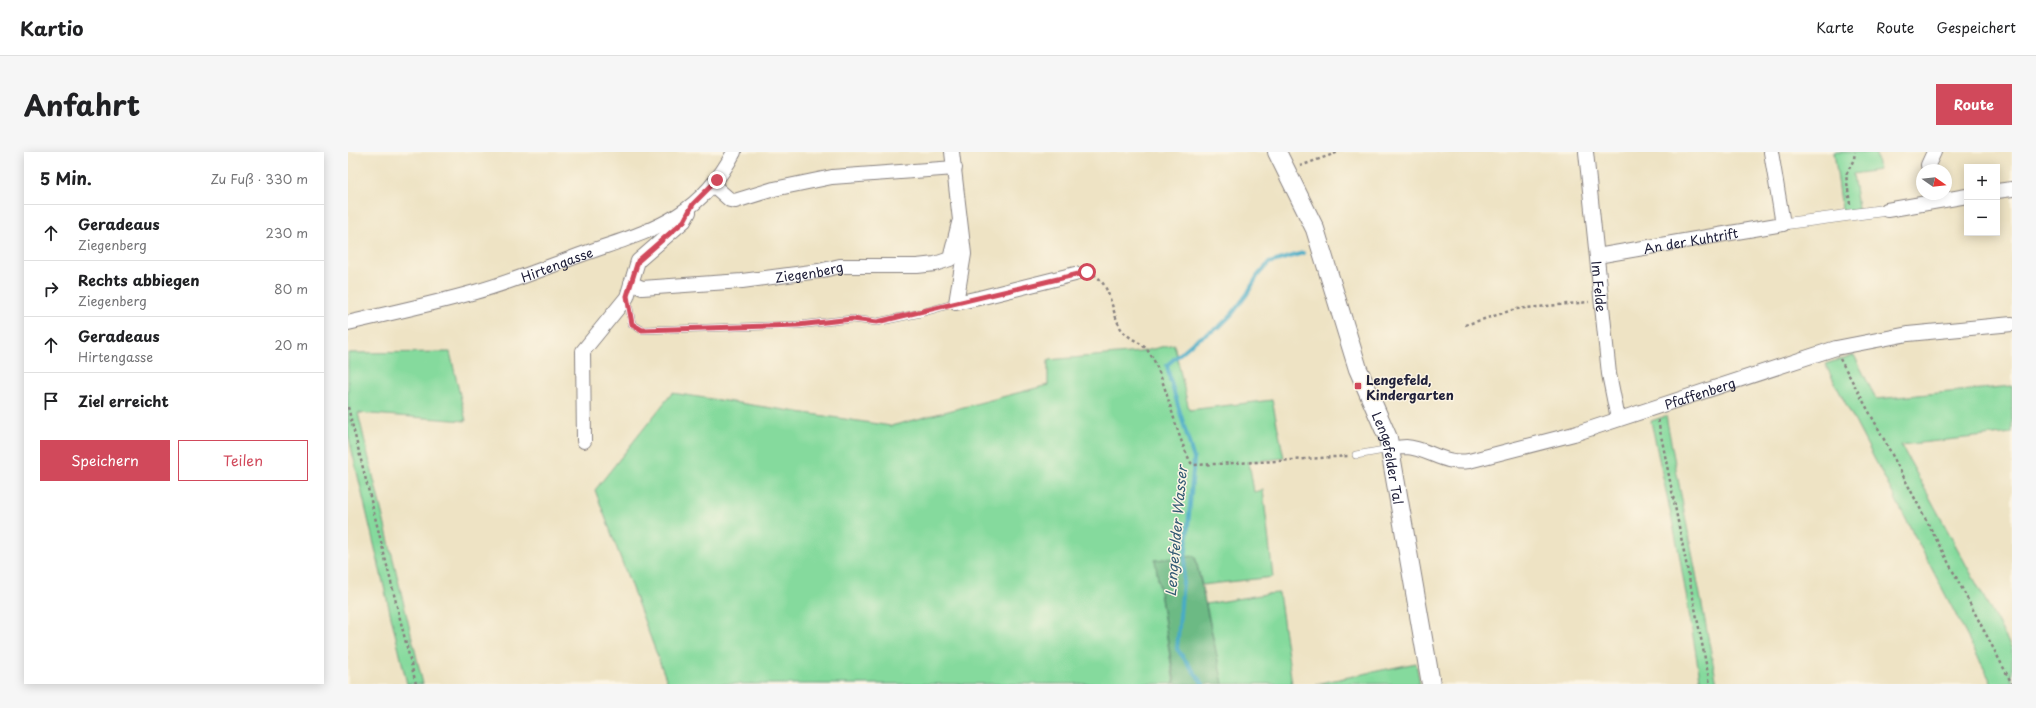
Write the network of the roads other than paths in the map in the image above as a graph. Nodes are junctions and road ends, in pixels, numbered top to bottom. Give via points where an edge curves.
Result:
1 (734, 152) edge
2 (952, 152) edge
3 (1277, 152) edge
4 (1586, 152) edge
5 (1771, 152) edge
6 (1934, 152) edge
7 (1928, 164) edge
8 (955, 168) junction
9 (713, 185) junction
10 (2012, 189) edge
11 (2000, 191) edge
12 (1964, 196) edge
13 (1952, 197) edge
14 (1925, 200) edge
15 (693, 204) junction
16 (1887, 210) joint
17 (959, 223) junction
18 (1783, 224) junction
19 (1597, 256) junction
20 (1075, 274) road end
21 (629, 290) junction
22 (956, 303) junction
23 (348, 323) edge
24 (2012, 324) edge
25 (1618, 420) junction
26 (584, 441) dead end
27 (1390, 449) junction
28 (1356, 455) road end
29 (1431, 684) edge

1 - 9 street, Hirtengasse
2 - 8 street, Ziegenberg
3 - 27 street, Lengefelder Tal via 1317,235 1358,369 1385,428
4 - 19 street, Im Felde
5 - 18 street
6 - 7 street
8 - 9 street via 832,177 774,189 735,201 727,198
8 - 17 street, Ziegenberg
9 - 15 street, Hirtengasse
10 - 11 street
12 - 13 street, An der Kuhtrift
14 - 16 street, An der Kuhtrift
15 - 21 street via 684,221 638,261
15 - 23 street, Hirtengasse via 641,235 516,279 475,292
16 - 18 street, An der Kuhtrift
17 - 21 street, Ziegenberg via 950,259 935,264 840,266 742,281
17 - 22 street, Ziegenberg via 964,254
18 - 19 street, An der Kuhtrift
19 - 25 street, Im Felde via 1611,389
20 - 22 street
21 - 22 lane via 632,324 642,330 798,325 852,319 877,322
21 - 26 street via 583,351
24 - 25 street, Pfaffenberg via 1908,334 1836,348
25 - 27 street, Pfaffenberg via 1561,438 1464,462 1440,458 1410,447
27 - 28 lane
27 - 29 street, Lengefelder Tal

